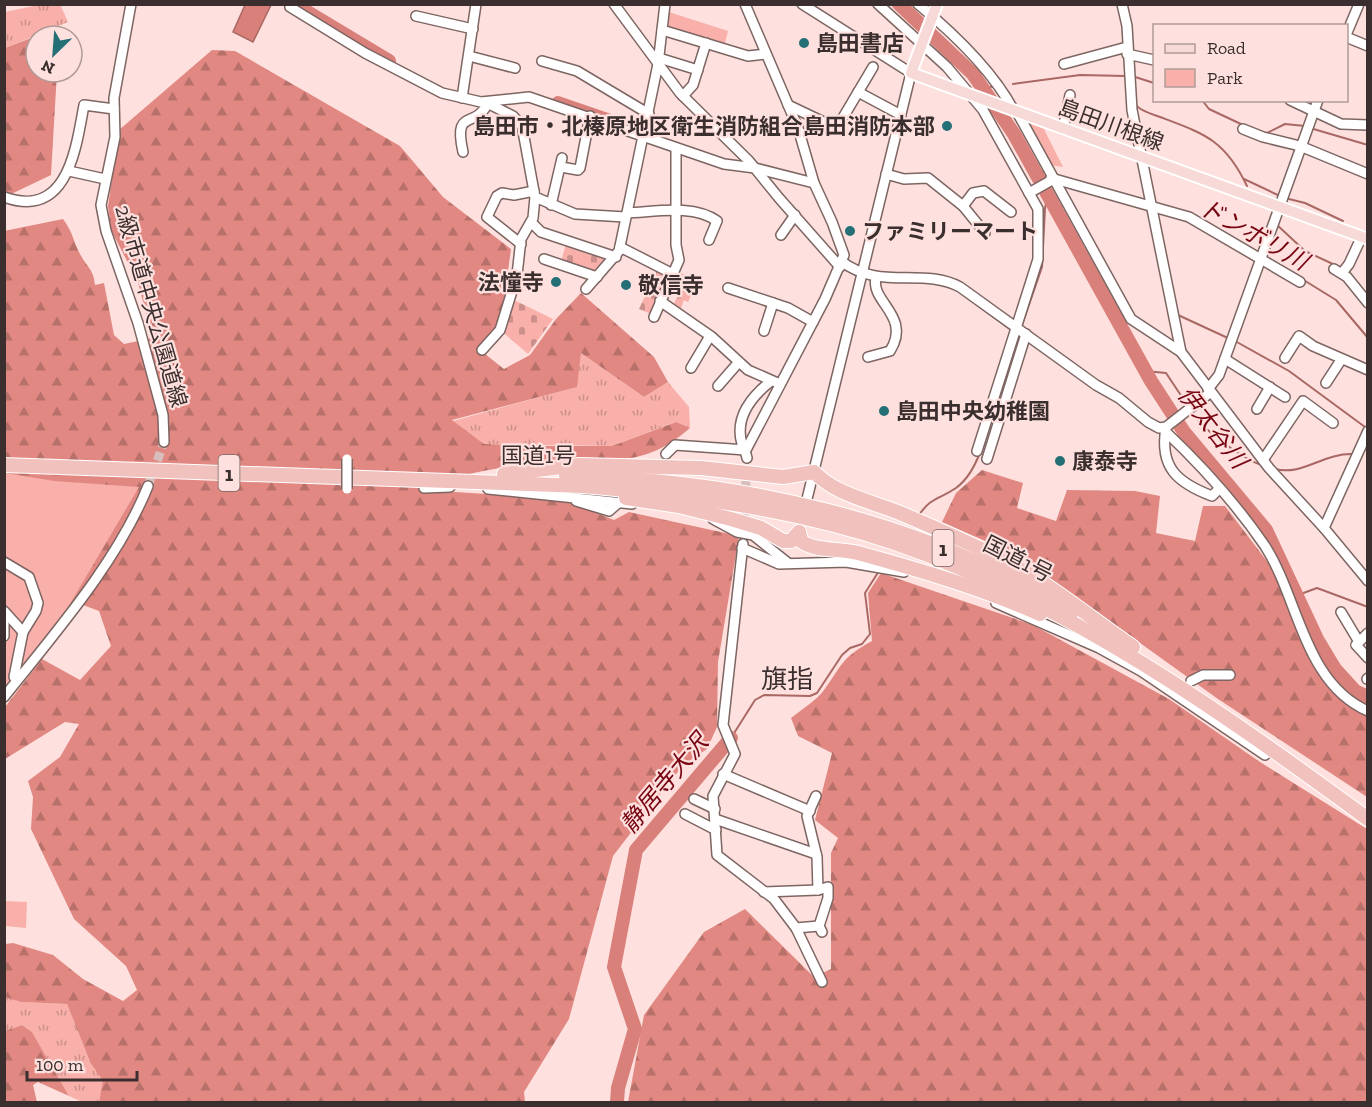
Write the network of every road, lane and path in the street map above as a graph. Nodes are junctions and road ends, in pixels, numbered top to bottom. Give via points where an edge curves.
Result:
1 (131, 4) edge
2 (291, 4) edge
3 (476, 4) edge
4 (614, 4) edge
5 (653, 4) edge
6 (745, 4) edge
7 (802, 4) edge
8 (878, 4) edge
9 (918, 4) edge
10 (937, 4) edge
11 (1122, 4) edge
12 (1359, 4) edge
13 (665, 6) edge
14 (416, 16) dead end
15 (932, 18) junction
16 (472, 29) junction
17 (662, 30) junction
18 (1348, 33) edge
19 (1348, 36) edge
20 (706, 43) junction
21 (922, 43) junction
22 (1368, 46) edge
23 (1127, 51) junction
24 (766, 54) junction
25 (469, 56) junction
26 (1153, 59) edge
27 (659, 61) junction
28 (542, 62) dead end
29 (1064, 64) dead end
30 (873, 67) dead end
31 (515, 68) dead end
32 (698, 70) junction
33 (911, 73) junction
34 (858, 92) junction
35 (967, 93) junction
36 (1070, 95) dead end
37 (683, 96) junction
38 (462, 98) junction
39 (486, 102) junction
40 (1295, 102) edge
41 (1317, 102) edge
42 (788, 105) junction
43 (114, 109) junction
44 (1314, 110) junction
45 (1014, 111) junction
46 (649, 114) junction
47 (901, 115) junction
48 (590, 116) junction
49 (1368, 125) edge
50 (1063, 129) junction
51 (1243, 129) dead end
52 (644, 137) junction
53 (1300, 146) junction
54 (676, 148) junction
55 (463, 152) dead end
56 (1141, 157) junction
57 (755, 168) junction
58 (69, 171) junction
59 (886, 174) junction
60 (1368, 174) edge
61 (105, 179) junction
62 (1052, 179) junction
63 (814, 183) junction
64 (1029, 193) junction
65 (535, 194) junction
66 (4, 197) edge
67 (1281, 199) junction
68 (551, 205) junction
69 (963, 206) junction
70 (1150, 206) junction
71 (678, 211) junction
72 (1011, 212) dead end
73 (626, 215) junction
74 (795, 215) junction
75 (531, 222) junction
76 (985, 232) dead end
77 (781, 235) dead end
78 (1365, 237) edge
79 (709, 240) dead end
80 (520, 244) junction
81 (620, 247) junction
82 (616, 257) junction
83 (1261, 258) junction
84 (544, 259) dead end
85 (841, 264) junction
86 (862, 273) junction
87 (673, 274) junction
88 (597, 277) junction
89 (876, 278) junction
90 (1300, 282) dead end
91 (728, 288) dead end
92 (586, 289) dead end
93 (660, 301) junction
94 (773, 303) junction
95 (1368, 303) edge
96 (654, 317) dead end
97 (813, 322) junction
98 (1016, 327) junction
99 (764, 331) dead end
100 (1026, 334) junction
101 (710, 336) junction
102 (482, 350) dead end
103 (1181, 352) junction
104 (868, 357) dead end
105 (1225, 358) junction
106 (1285, 358) dead end
107 (1341, 360) junction
108 (738, 363) junction
109 (691, 368) dead end
110 (1368, 370) edge
111 (776, 383) junction
112 (1326, 383) dead end
113 (718, 386) dead end
114 (1270, 387) junction
115 (1209, 391) junction
116 (1285, 397) dead end
117 (1257, 409) dead end
118 (1333, 423) dead end
119 (1166, 428) junction
120 (1368, 431) edge
121 (164, 442) tunnel mouth
122 (977, 451) dead end
123 (666, 454) dead end
124 (746, 454) junction
125 (347, 459) dead end
126 (987, 459) dead end
127 (1263, 460) junction
128 (4, 465) edge
129 (814, 472) junction
130 (507, 478) junction
131 (148, 486) tunnel mouth
132 (424, 488) dead end
133 (347, 489) dead end
134 (1219, 489) junction
135 (577, 497) junction
136 (807, 499) dead end
137 (617, 504) dead end
138 (1324, 528) junction
139 (4, 562) edge
140 (790, 564) junction
141 (1368, 581) edge
142 (4, 611) edge
143 (1341, 612) dead end
144 (4, 619) edge
145 (23, 632) junction
146 (1368, 633) edge
147 (4, 636) edge
148 (1359, 642) junction
149 (1125, 652) junction
150 (1368, 658) edge
151 (1165, 670) junction
152 (1230, 675) dead end
153 (14, 677) dead end
154 (1191, 681) dead end
155 (4, 697) edge
156 (1368, 711) edge
157 (1265, 755) dead end
158 (723, 774) junction
159 (816, 796) dead end
160 (694, 799) dead end
161 (1368, 807) edge
162 (810, 811) junction
163 (685, 814) dead end
164 (715, 814) junction
165 (1368, 819) edge
166 (716, 830) junction
167 (816, 854) junction
168 (818, 890) junction
169 (764, 892) junction
170 (796, 928) junction
171 (822, 982) dead end

1 - 43 street, 2級市道中央公園道線
2 - 38 street via 290,8 365,53 430,87
3 - 16 street
4 - 27 street
5 - 13 street
6 - 24 street
7 - 33 street
8 - 21 street
9 - 15 street
10 - 15 main road
11 - 23 street
12 - 18 street
13 - 17 street
14 - 16 street
15 - 21 main road
15 - 45 street via 1004,92
16 - 25 street
17 - 20 street
17 - 27 street
19 - 22 street
20 - 24 street via 748,56
20 - 32 street
21 - 33 main road
21 - 35 street
23 - 26 street
23 - 29 street
23 - 56 street
24 - 42 street
25 - 31 street
25 - 38 street
27 - 32 street
27 - 37 street
27 - 46 street
28 - 46 street via 577,71
30 - 34 street
32 - 37 street via 693,85
33 - 35 main road, 島田川根線
33 - 47 street
34 - 42 street via 834,127
34 - 47 street
35 - 45 main road, 島田川根線
35 - 64 street via 983,110
36 - 50 street
37 - 57 street
38 - 39 street
39 - 48 street via 530,97
39 - 55 street via 485,109 461,125
39 - 65 street via 513,116 522,126
40 - 44 street
41 - 44 street
42 - 63 street
43 - 58 street via 84,105
43 - 61 street, 2級市道中央公園道線 via 115,137
44 - 49 street via 1341,123
44 - 53 street
45 - 50 main road, 島田川根線
45 - 62 street
46 - 52 street
47 - 59 street
48 - 52 street
48 - 68 street via 580,168 561,162
50 - 56 main road, 島田川根線
51 - 53 street
52 - 54 street
52 - 73 street
53 - 60 street
53 - 67 street
54 - 57 street via 724,164
54 - 71 street
56 - 67 main road, 島田川根線
56 - 70 street
57 - 63 street
57 - 74 street
58 - 61 street
58 - 66 street via 56,188 37,200 18,202
59 - 69 street via 904,179 928,178
59 - 86 street
61 - 121 street, 2級市道中央公園道線 via 101,205 104,224 138,323 163,415
62 - 64 street
62 - 70 street
62 - 103 street via 1131,320
63 - 85 street via 842,246
64 - 98 street via 1038,209 1038,259
65 - 68 street
65 - 75 street
65 - 80 street via 502,193 487,217
67 - 78 main road, 島田川根線
67 - 83 street
68 - 73 street via 575,214
69 - 72 street via 973,193 984,191
69 - 76 street
70 - 83 street via 1189,217
70 - 103 street
71 - 73 street
71 - 79 street via 717,221
71 - 87 street via 679,260
73 - 81 street
74 - 77 street
74 - 85 street
75 - 80 street
75 - 82 street via 541,232
78 - 95 street via 1350,264 1338,271
80 - 102 street via 517,275 501,330
81 - 82 street
81 - 87 street
82 - 88 street
83 - 90 street
83 - 105 street
84 - 88 street
85 - 86 street
85 - 97 street
86 - 89 street
86 - 129 street
87 - 93 street
88 - 92 street
89 - 98 street via 946,280
89 - 104 street via 876,290 896,325 890,351
91 - 94 street
93 - 96 street
93 - 101 street
94 - 97 street
94 - 99 street
97 - 111 street
98 - 100 street
98 - 122 street
100 - 119 street via 1148,422
100 - 126 street
101 - 108 street
101 - 109 street
103 - 115 street
105 - 114 street
105 - 115 street
106 - 107 street via 1299,336
107 - 110 street
107 - 112 street
108 - 111 street
108 - 113 street
111 - 124 street
111 - 124 street via 759,391 744,410 741,432
114 - 116 street
114 - 117 street
115 - 119 street
115 - 127 street
118 - 127 street via 1303,401
119 - 134 street
119 - 134 street via 1166,460 1180,479 1212,496
120 - 138 street
123 - 124 street via 675,445
125 - 133 street, bridge
127 - 138 street
128 - 130 highway, 国道1号 / 1 via 453,480
129 - 130 highway via 783,477 701,468 579,465
129 - 136 street
129 - 151 highway via 838,490 902,513 1028,573
130 - 149 highway, 国道1号 / 1 via 665,493 758,507 837,526 896,543 981,577
130 - 149 highway via 679,506 761,528 783,541 791,541 800,528 801,541 807,546 843,549 948,578
130 - 151 highway, 国道1号 / 1 via 607,477 692,485 817,508 986,564
131 - 155 street via 128,530
132 - 135 street via 474,487
134 - 156 street via 1280,572 1324,674 1339,691
135 - 137 street via 576,502 609,511
135 - 140 street via 718,520 737,532 753,535
138 - 141 street
139 - 145 street via 29,577 36,595 36,611
140 - 157 street via 846,562 957,588 1099,648 1183,697
140 - 158 street via 779,564 742,546 723,725 735,754
142 - 145 street
143 - 148 street
144 - 147 street
145 - 153 street
146 - 148 street
148 - 150 street via 1356,645
149 - 165 highway, 国道1号 / 1 via 1190,693
151 - 161 highway, 国道1号 / 1
152 - 154 street via 1203,675
158 - 162 street
158 - 164 street via 713,796
159 - 162 street
160 - 164 street
162 - 167 street via 807,816
163 - 166 street
164 - 166 street
164 - 167 street
166 - 169 street via 717,855
167 - 168 street
168 - 169 street
168 - 170 street via 828,887 821,929
169 - 170 street
170 - 171 street

